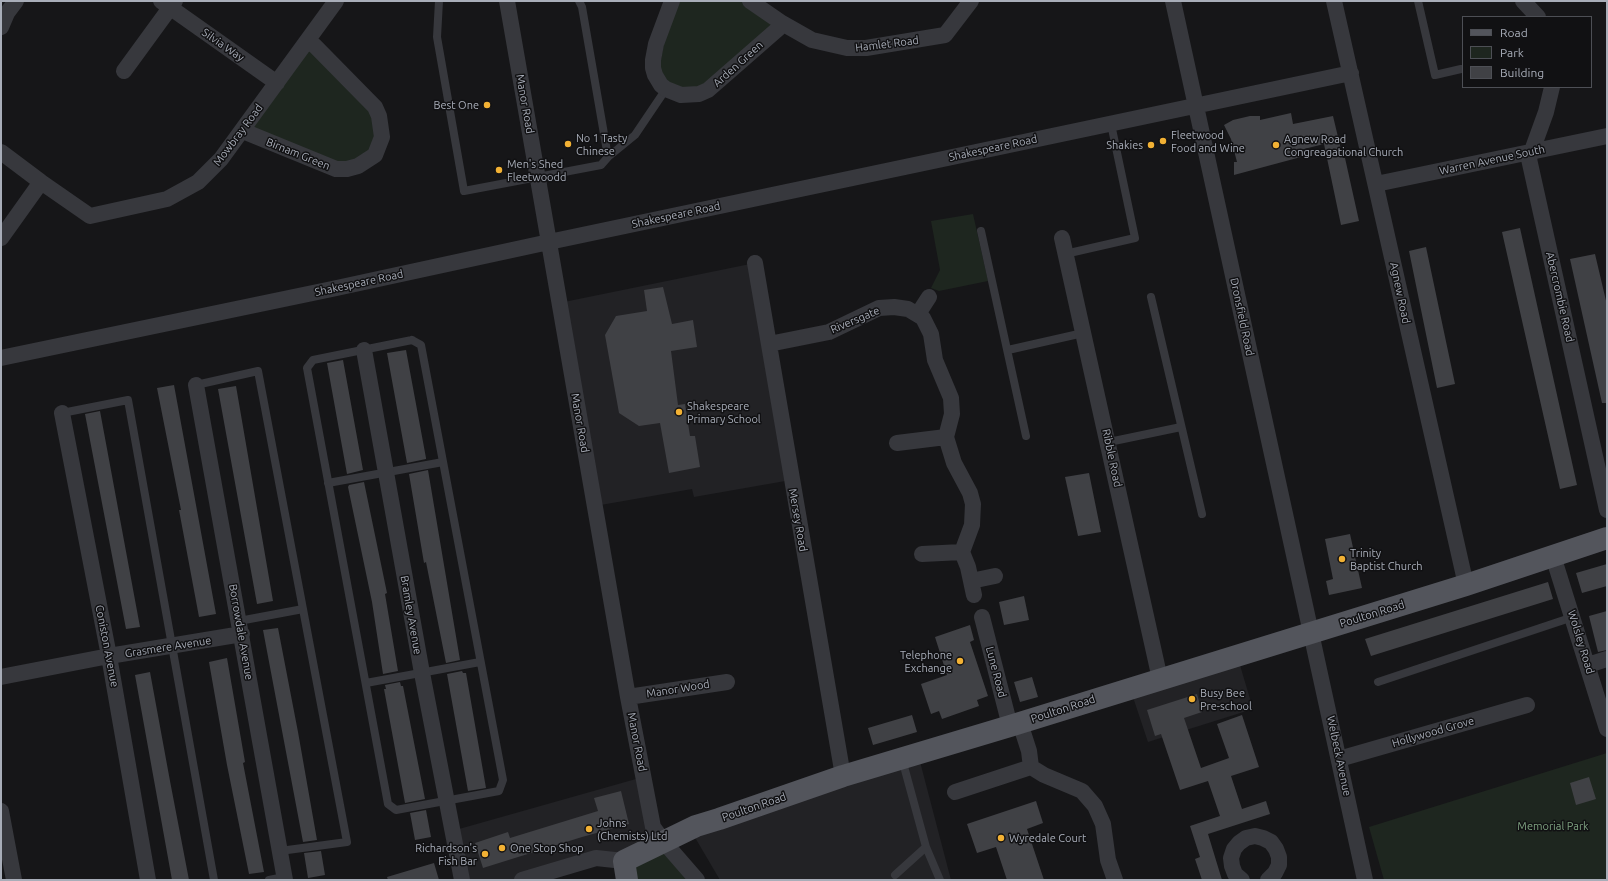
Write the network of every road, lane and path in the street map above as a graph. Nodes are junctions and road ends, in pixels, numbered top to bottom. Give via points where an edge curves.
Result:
1 (16, 1) edge
2 (336, 1) edge
3 (439, 1) edge
4 (507, 1) edge
5 (579, 1) edge
6 (672, 1) edge
7 (750, 1) edge
8 (971, 1) edge
9 (1173, 1) edge
10 (1336, 1) edge
11 (1418, 1) edge
12 (1523, 1) edge
13 (169, 3) edge
14 (1537, 16) edge
15 (782, 23) junction
16 (1, 27) edge
17 (308, 41) junction
18 (1461, 69) dead end
19 (124, 71) dead end
20 (1351, 73) junction
21 (276, 83) junction
22 (1552, 88) edge
23 (666, 89) junction
24 (1196, 105) junction
25 (1111, 124) junction
26 (243, 131) junction
27 (1607, 136) edge
28 (1, 152) edge
29 (1532, 152) junction
30 (608, 157) junction
31 (537, 177) junction
32 (41, 182) junction
33 (1376, 184) junction
34 (981, 231) dead end
35 (1, 238) edge
36 (1062, 238) dead end
37 (549, 242) junction
38 (1065, 254) junction
39 (755, 263) dead end
40 (929, 297) dead end
41 (1151, 297) dead end
42 (918, 314) junction
43 (1083, 333) junction
44 (769, 344) junction
45 (364, 350) junction
46 (1008, 350) junction
47 (1, 358) edge
48 (196, 385) joint
49 (62, 413) joint
50 (1181, 427) junction
51 (1026, 436) dead end
52 (946, 437) junction
53 (1109, 442) junction
54 (897, 443) dead end
55 (443, 462) junction
56 (386, 472) junction
57 (328, 483) junction
58 (1607, 510) edge
59 (1202, 514) dead end
60 (1607, 538) edge
61 (962, 552) junction
62 (922, 554) dead end
63 (1553, 556) junction
64 (995, 576) dead end
65 (1466, 585) junction
66 (303, 609) junction
67 (1573, 617) junction
68 (982, 618) dead end
69 (241, 628) junction
70 (1312, 633) junction
71 (173, 646) junction
72 (110, 656) junction
73 (1607, 659) edge
74 (480, 662) junction
75 (1588, 665) junction
76 (422, 673) junction
77 (1, 677) edge
78 (1160, 679) junction
79 (727, 682) dead end
80 (1378, 682) dead end
81 (366, 683) junction
82 (628, 697) junction
83 (1527, 705) dead end
84 (1015, 725) junction
85 (1607, 729) edge
86 (902, 759) junction
87 (1340, 759) junction
88 (1031, 767) junction
89 (843, 776) junction
90 (956, 792) dead end
91 (447, 801) junction
92 (1, 811) edge
93 (664, 842) junction
94 (926, 847) junction
95 (280, 851) junction
96 (626, 871) edge
97 (895, 875) dead end
98 (279, 879) edge
99 (14, 880) edge
100 (148, 880) edge
101 (214, 880) edge
102 (462, 880) edge
103 (522, 880) edge
104 (698, 880) edge
105 (940, 880) edge
106 (1115, 880) edge
107 (1242, 880) edge
108 (1268, 880) edge
109 (1366, 880) edge

1 - 16 street
2 - 17 street, Mowbray Road
3 - 31 lane via 437,37 464,191
4 - 31 street, Manor Road
5 - 30 lane
6 - 23 street via 656,44 653,60 655,75
7 - 15 street, Hamlet Road
8 - 15 street, Hamlet Road via 945,35 866,48 824,44
9 - 24 street, Dronsfield Road
10 - 20 street, Agnew Road
11 - 18 lane via 1435,75
12 - 14 street
13 - 19 street, Silvia Way
13 - 21 street, Silvia Way
15 - 23 street, Arden Green via 708,90 699,94 681,95
17 - 21 street, Mowbray Road
17 - 26 street, Birnam Green via 375,107 382,137 375,155 358,166 336,169
20 - 24 street, Shakespeare Road
20 - 33 street, Agnew Road
21 - 26 street, Mowbray Road
22 - 29 street, Abercrombie Road
23 - 30 lane via 635,135
24 - 25 street, Shakespeare Road
24 - 70 street, Dronsfield Road
25 - 37 street, Shakespeare Road
25 - 38 lane via 1134,238
26 - 32 street, Mowbray Road via 221,159 198,182 167,199 90,216
27 - 29 street, Warren Avenue South
28 - 32 street, Mowbray Road
29 - 33 street, Warren Avenue South
29 - 58 street, Abercrombie Road via 1529,159
30 - 31 lane via 601,165
31 - 37 street, Manor Road
32 - 35 street
33 - 65 street, Agnew Road
34 - 46 lane
36 - 38 street, Ribble Road
37 - 47 street, Shakespeare Road via 332,290
37 - 82 street, Manor Road
38 - 43 street, Ribble Road
39 - 44 street, Mersey Road
40 - 42 street
41 - 50 lane
42 - 44 street, Riversgate via 908,309 879,308 829,332
42 - 52 street via 923,318 931,334 935,360 951,398 952,414
43 - 46 lane
43 - 53 street, Ribble Road
44 - 89 street, Mersey Road
45 - 55 lane via 412,340 421,345
45 - 56 street, Bramley Avenue
45 - 57 lane via 313,360 307,368
46 - 51 lane
48 - 66 lane via 258,371
48 - 69 street, Borrowdale Avenue
49 - 71 lane via 128,400
49 - 72 street, Coniston Avenue
50 - 53 lane
50 - 59 lane
52 - 54 street
52 - 61 street via 954,463 973,504 972,525
53 - 78 street, Ribble Road
55 - 56 lane
55 - 74 lane
56 - 57 lane
56 - 76 street, Bramley Avenue
57 - 81 lane
60 - 63 main road, Poulton Road
61 - 62 street
61 - 64 street via 972,588
63 - 65 main road, Poulton Road
63 - 67 street, Wolsley Road
65 - 70 main road, Poulton Road
66 - 69 lane
66 - 95 lane via 347,842
67 - 75 street, Wolsley Road
67 - 80 lane
68 - 84 street, Lune Road
69 - 71 street, Grasmere Avenue
69 - 95 street, Borrowdale Avenue
70 - 78 main road, Poulton Road
70 - 87 street, Welbeck Avenue
71 - 72 street, Grasmere Avenue
71 - 101 lane
72 - 77 street, Grasmere Avenue
72 - 100 street, Coniston Avenue
73 - 75 street
74 - 76 lane
74 - 91 lane via 503,780 499,791
75 - 85 street, Wolsley Road
76 - 81 lane
76 - 91 street, Bramley Avenue
78 - 84 main road, Poulton Road
79 - 82 street, Manor Wood
81 - 91 lane via 388,804 396,810
82 - 93 street, Manor Road via 653,827
83 - 87 street, Hollywood Grove
84 - 86 main road, Poulton Road
84 - 88 street, Lune Road via 1029,751
86 - 89 main road, Poulton Road
86 - 94 lane
87 - 109 street, Welbeck Avenue
88 - 90 street
88 - 106 street via 1082,791 1094,806 1103,824 1108,860
89 - 93 main road, Poulton Road via 696,826
91 - 102 street, Bramley Avenue
92 - 99 street
93 - 96 main road, Poulton Road
93 - 104 street, Manor Road
94 - 97 lane
94 - 105 lane
95 - 98 street, Borrowdale Avenue
96 - 103 street, Poulton Road via 596,858
107 - 108 street via 1235,874 1231,858 1239,842 1255,836 1271,842 1279,857 1275,873

